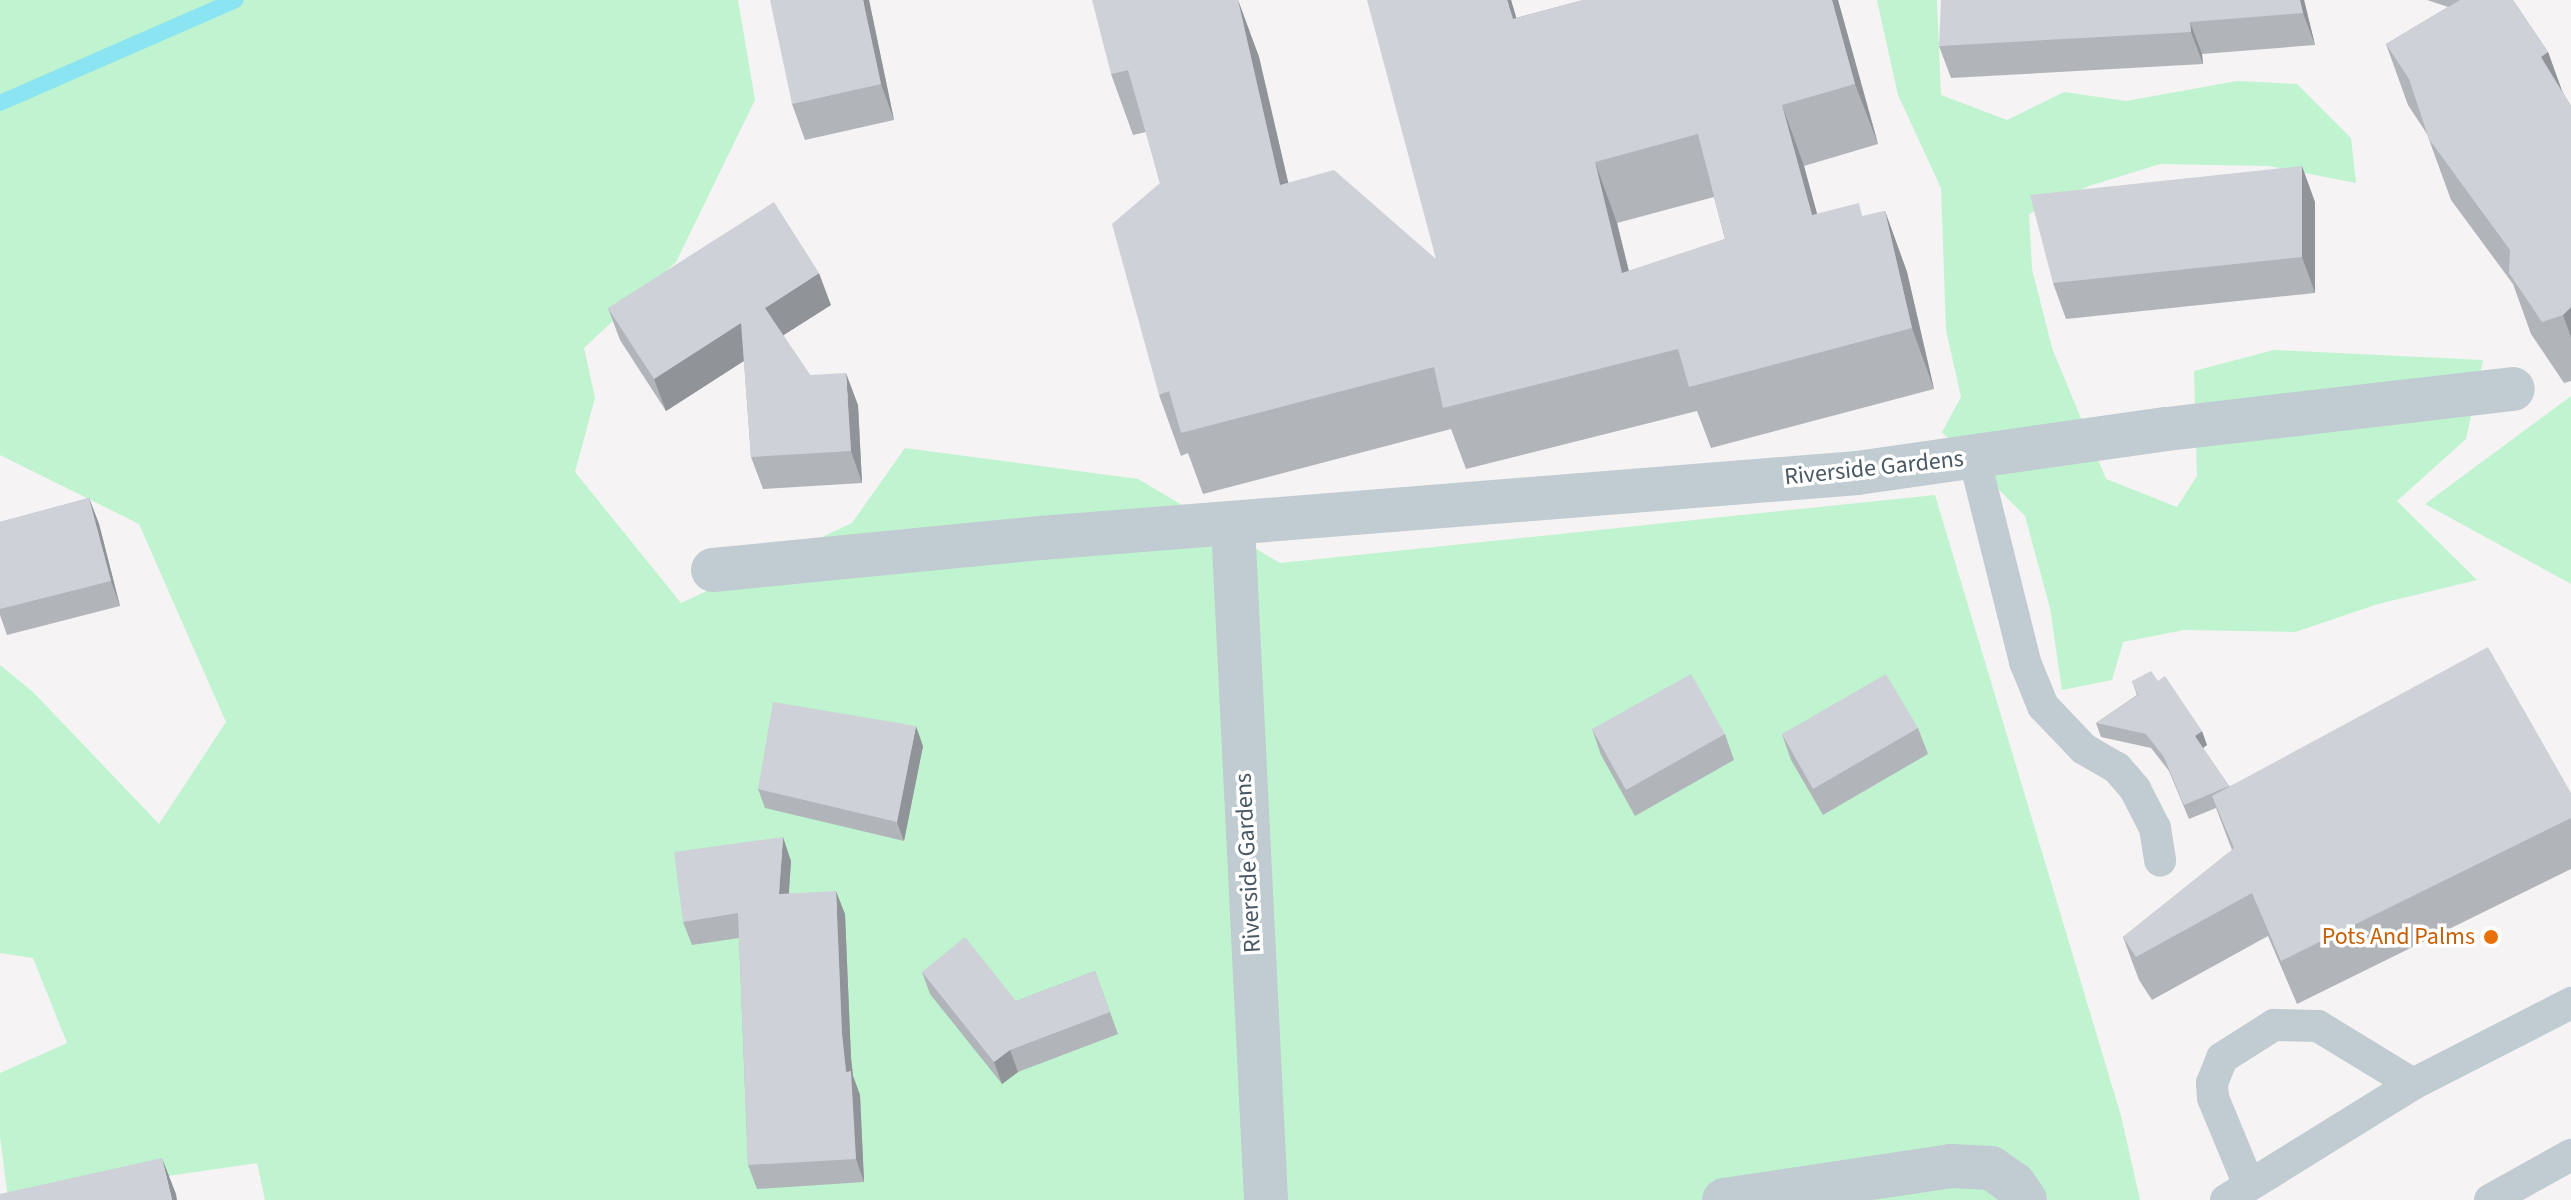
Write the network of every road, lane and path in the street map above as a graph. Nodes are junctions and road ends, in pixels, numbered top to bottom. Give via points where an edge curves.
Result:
1 (2513, 389) dead end
2 (1974, 457) junction
3 (1233, 525) junction
4 (713, 570) dead end
5 (2160, 861) dead end
6 (2571, 1003) edge
7 (2413, 1084) junction
8 (2571, 1155) edge
9 (2237, 1192) edge
10 (1266, 1200) edge
11 (1724, 1200) edge
12 (2025, 1200) edge
13 (2490, 1200) edge

1 - 2 street, Riverside Gardens
2 - 3 street, Riverside Gardens via 1857,473
2 - 5 lane via 2025,662 2043,706 2072,739 2117,768 2135,789 2155,828
3 - 4 street, Riverside Gardens
3 - 10 street, Riverside Gardens
6 - 7 lane
7 - 9 lane
7 - 9 lane via 2318,1026 2274,1025 2222,1058 2212,1083
8 - 13 lane
11 - 12 street via 1951,1166 1991,1168 2014,1184

